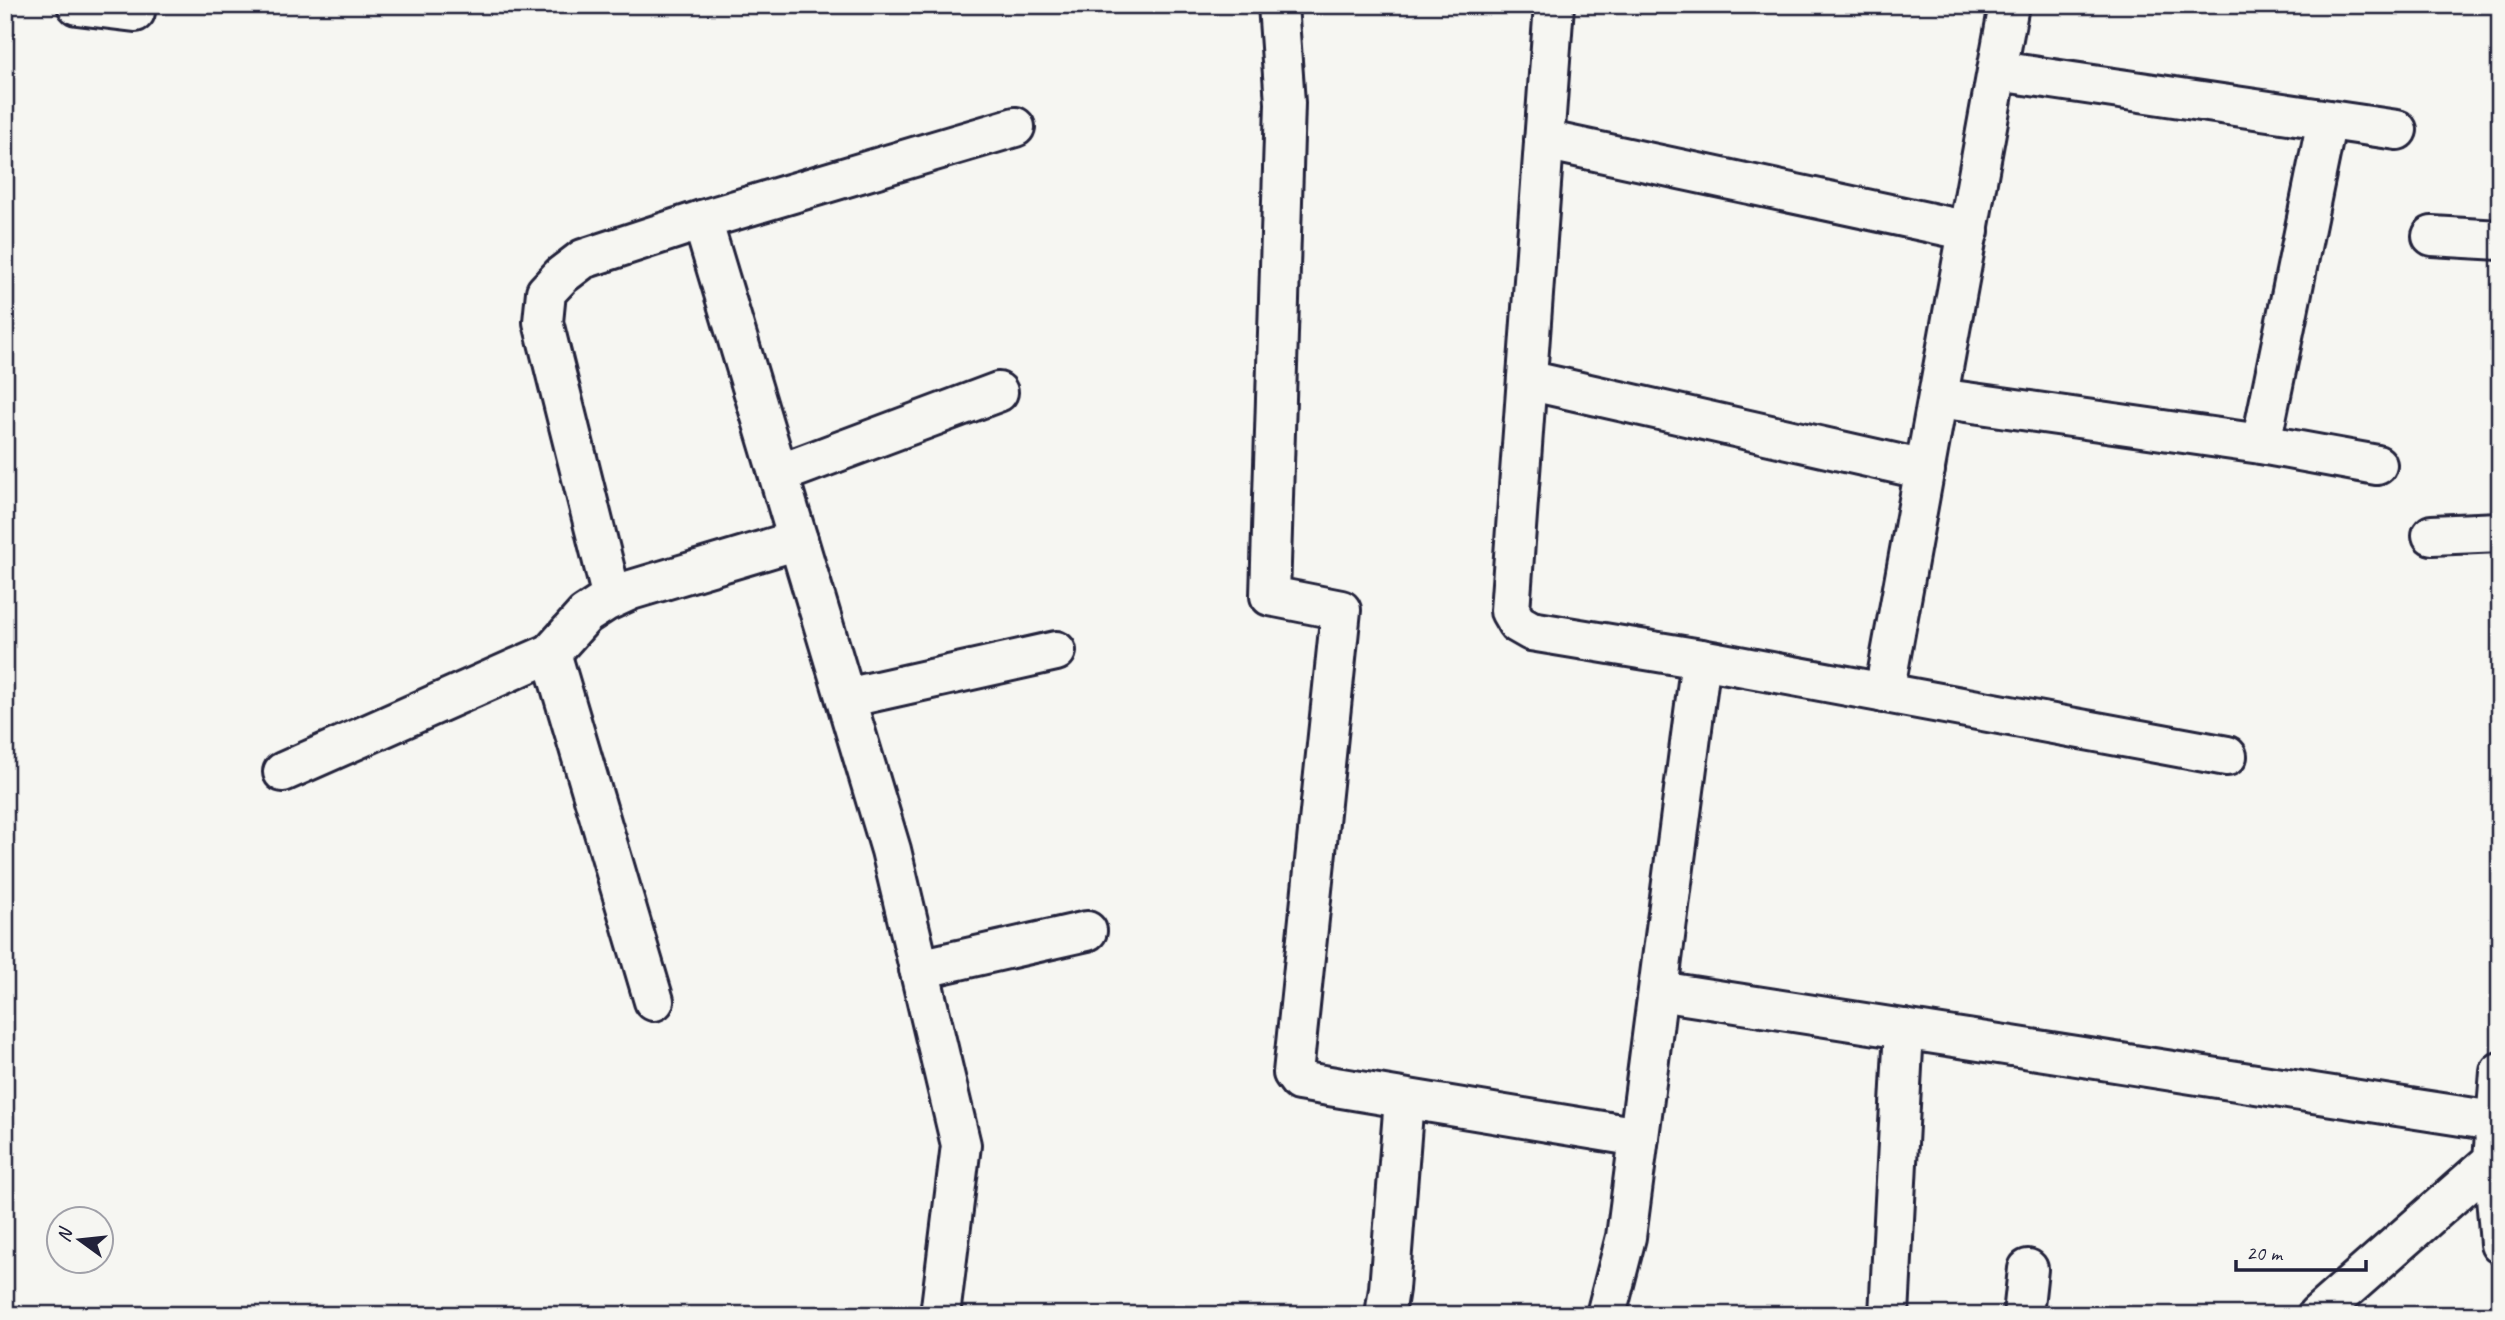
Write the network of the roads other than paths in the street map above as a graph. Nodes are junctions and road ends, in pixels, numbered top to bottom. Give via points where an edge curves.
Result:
1 (77, 5) edge
2 (1278, 5) edge
3 (1554, 5) edge
4 (2010, 5) edge
5 (135, 12) dead end
6 (1998, 71) junction
7 (2327, 120) junction
8 (1015, 127) dead end
9 (2397, 130) dead end
10 (1544, 140) junction
11 (702, 220) junction
12 (1969, 231) junction
13 (2432, 236) dead end
14 (2500, 240) edge
15 (1527, 380) junction
16 (998, 392) dead end
17 (1938, 398) junction
18 (2260, 444) junction
19 (2377, 465) dead end
20 (1925, 470) junction
21 (779, 474) junction
22 (2500, 532) edge
23 (2432, 535) dead end
24 (798, 540) junction
25 (612, 598) junction
26 (1056, 651) dead end
27 (551, 653) junction
28 (1701, 659) junction
29 (1884, 693) junction
30 (846, 698) junction
31 (2227, 757) dead end
32 (283, 772) dead end
33 (1087, 931) dead end
34 (919, 969) junction
35 (1659, 991) junction
36 (654, 1001) dead end
37 (1904, 1029) junction
38 (2500, 1072) edge
39 (1404, 1098) junction
40 (2498, 1122) edge
41 (1639, 1138) junction
42 (2493, 1160) junction
43 (2500, 1244) edge
44 (2028, 1269) dead end
45 (940, 1315) edge
46 (1385, 1315) edge
47 (1606, 1315) edge
48 (1889, 1315) edge
49 (2023, 1315) edge
50 (2317, 1315) edge

1 - 5 street
2 - 39 street via 1285,103 1270,596 1341,610 1293,1073 1299,1081
3 - 10 street
4 - 6 street
6 - 7 street
6 - 12 street
7 - 9 street
7 - 18 street
8 - 11 street
10 - 12 street
10 - 15 street
11 - 21 street
11 - 25 street via 583,260 546,292 542,322
12 - 17 street
13 - 14 street
15 - 20 street
15 - 28 street via 1510,611 1517,623 1531,631
16 - 21 street
17 - 18 street
17 - 20 street
18 - 19 street
20 - 29 street
21 - 24 street
22 - 23 street
24 - 25 street
24 - 30 street
25 - 27 street via 585,615
26 - 30 street
27 - 32 street
27 - 36 street
28 - 29 street
28 - 35 street
29 - 31 street
30 - 34 street via 891,850
33 - 34 street
34 - 45 street via 961,1145
35 - 37 street
35 - 41 street
37 - 40 street
37 - 48 street
38 - 40 street
39 - 41 street
39 - 46 street
40 - 42 street
41 - 47 street via 1626,1237
42 - 43 street
42 - 50 street
44 - 49 street

